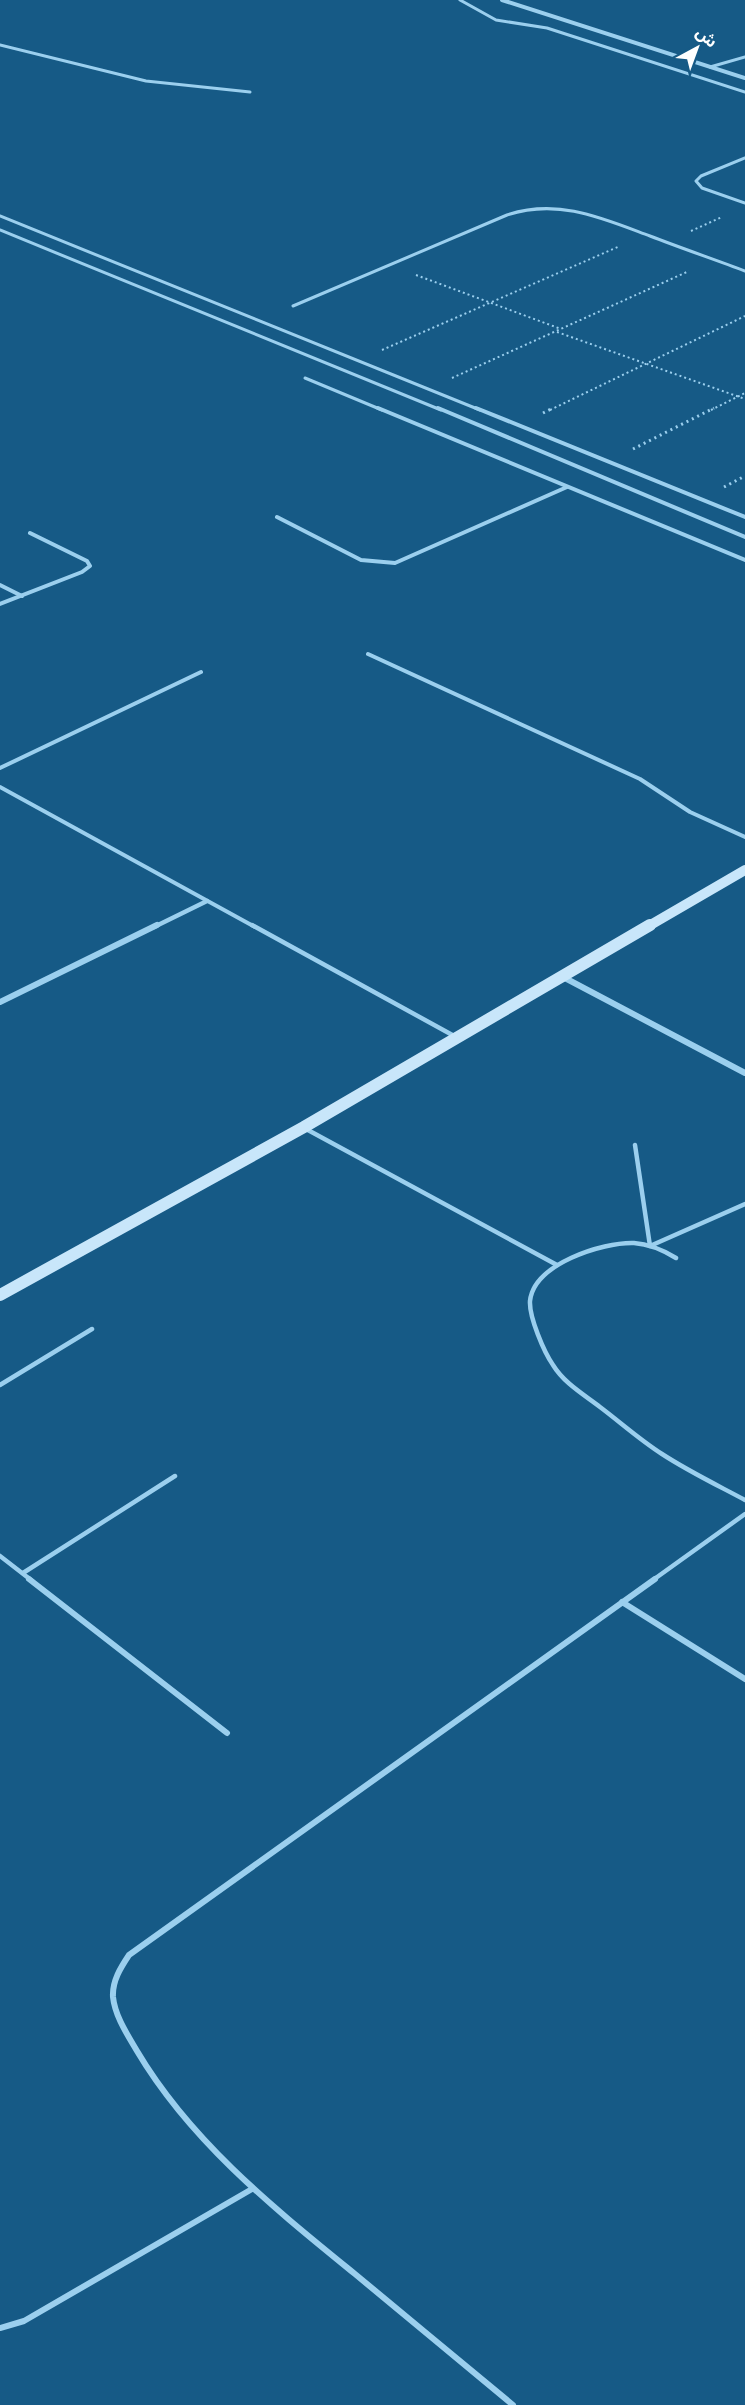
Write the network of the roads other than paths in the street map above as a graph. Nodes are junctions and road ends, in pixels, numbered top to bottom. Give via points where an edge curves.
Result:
1 (460, 0) edge
2 (502, 0) edge
3 (0, 45) edge
4 (745, 57) edge
5 (710, 67) junction
6 (745, 78) edge
7 (250, 92) dead end
8 (745, 92) edge
9 (745, 158) edge
10 (745, 203) edge
11 (0, 216) edge
12 (0, 230) edge
13 (745, 271) edge
14 (293, 306) dead end
15 (305, 378) dead end
16 (567, 487) junction
17 (277, 517) dead end
18 (745, 517) edge
19 (30, 533) dead end
20 (745, 537) edge
21 (745, 560) edge
22 (0, 585) edge
23 (22, 596) junction
24 (0, 604) edge
25 (368, 654) dead end
26 (201, 672) dead end
27 (0, 768) edge
28 (0, 787) edge
29 (745, 837) edge
30 (745, 870) edge
31 (207, 901) junction
32 (563, 977) junction
33 (0, 1002) edge
34 (458, 1038) junction
35 (745, 1073) edge
36 (304, 1127) junction
37 (635, 1144) dead end
38 (745, 1204) edge
39 (650, 1246) junction
40 (676, 1258) dead end
41 (557, 1265) junction
42 (0, 1295) edge
43 (92, 1329) dead end
44 (0, 1385) edge
45 (175, 1476) dead end
46 (745, 1500) edge
47 (745, 1514) edge
48 (0, 1556) edge
49 (23, 1574) junction
50 (622, 1602) junction
51 (745, 1679) edge
52 (227, 1733) dead end
53 (252, 2188) junction
54 (0, 2328) edge
55 (513, 2405) edge

1 - 8 lane via 496,20 547,28
2 - 5 street
3 - 7 lane via 146,81
4 - 5 lane
5 - 6 street
9 - 10 lane via 696,181 702,188
11 - 18 lane
12 - 20 lane
13 - 14 lane via 577,210 532,208 514,212
15 - 16 lane
16 - 17 lane via 395,563 362,560
16 - 21 lane
19 - 23 lane via 90,566
22 - 23 lane
23 - 24 lane
25 - 29 lane via 640,779 690,812
26 - 27 lane
28 - 31 lane
30 - 32 street
31 - 33 street
31 - 34 lane
32 - 34 street
32 - 35 street
34 - 36 street
36 - 41 lane
36 - 42 street
37 - 39 lane
38 - 39 lane
39 - 40 lane
39 - 41 lane via 617,1244 578,1254
41 - 46 lane via 534,1288 530,1298 543,1347 554,1370 662,1454
43 - 44 lane
45 - 49 lane
47 - 50 lane
48 - 49 lane
49 - 52 lane
50 - 51 lane
50 - 53 lane via 129,1955 121,1967 113,1993 115,2008 144,2066 210,2150
53 - 54 lane via 24,2321
53 - 55 lane

